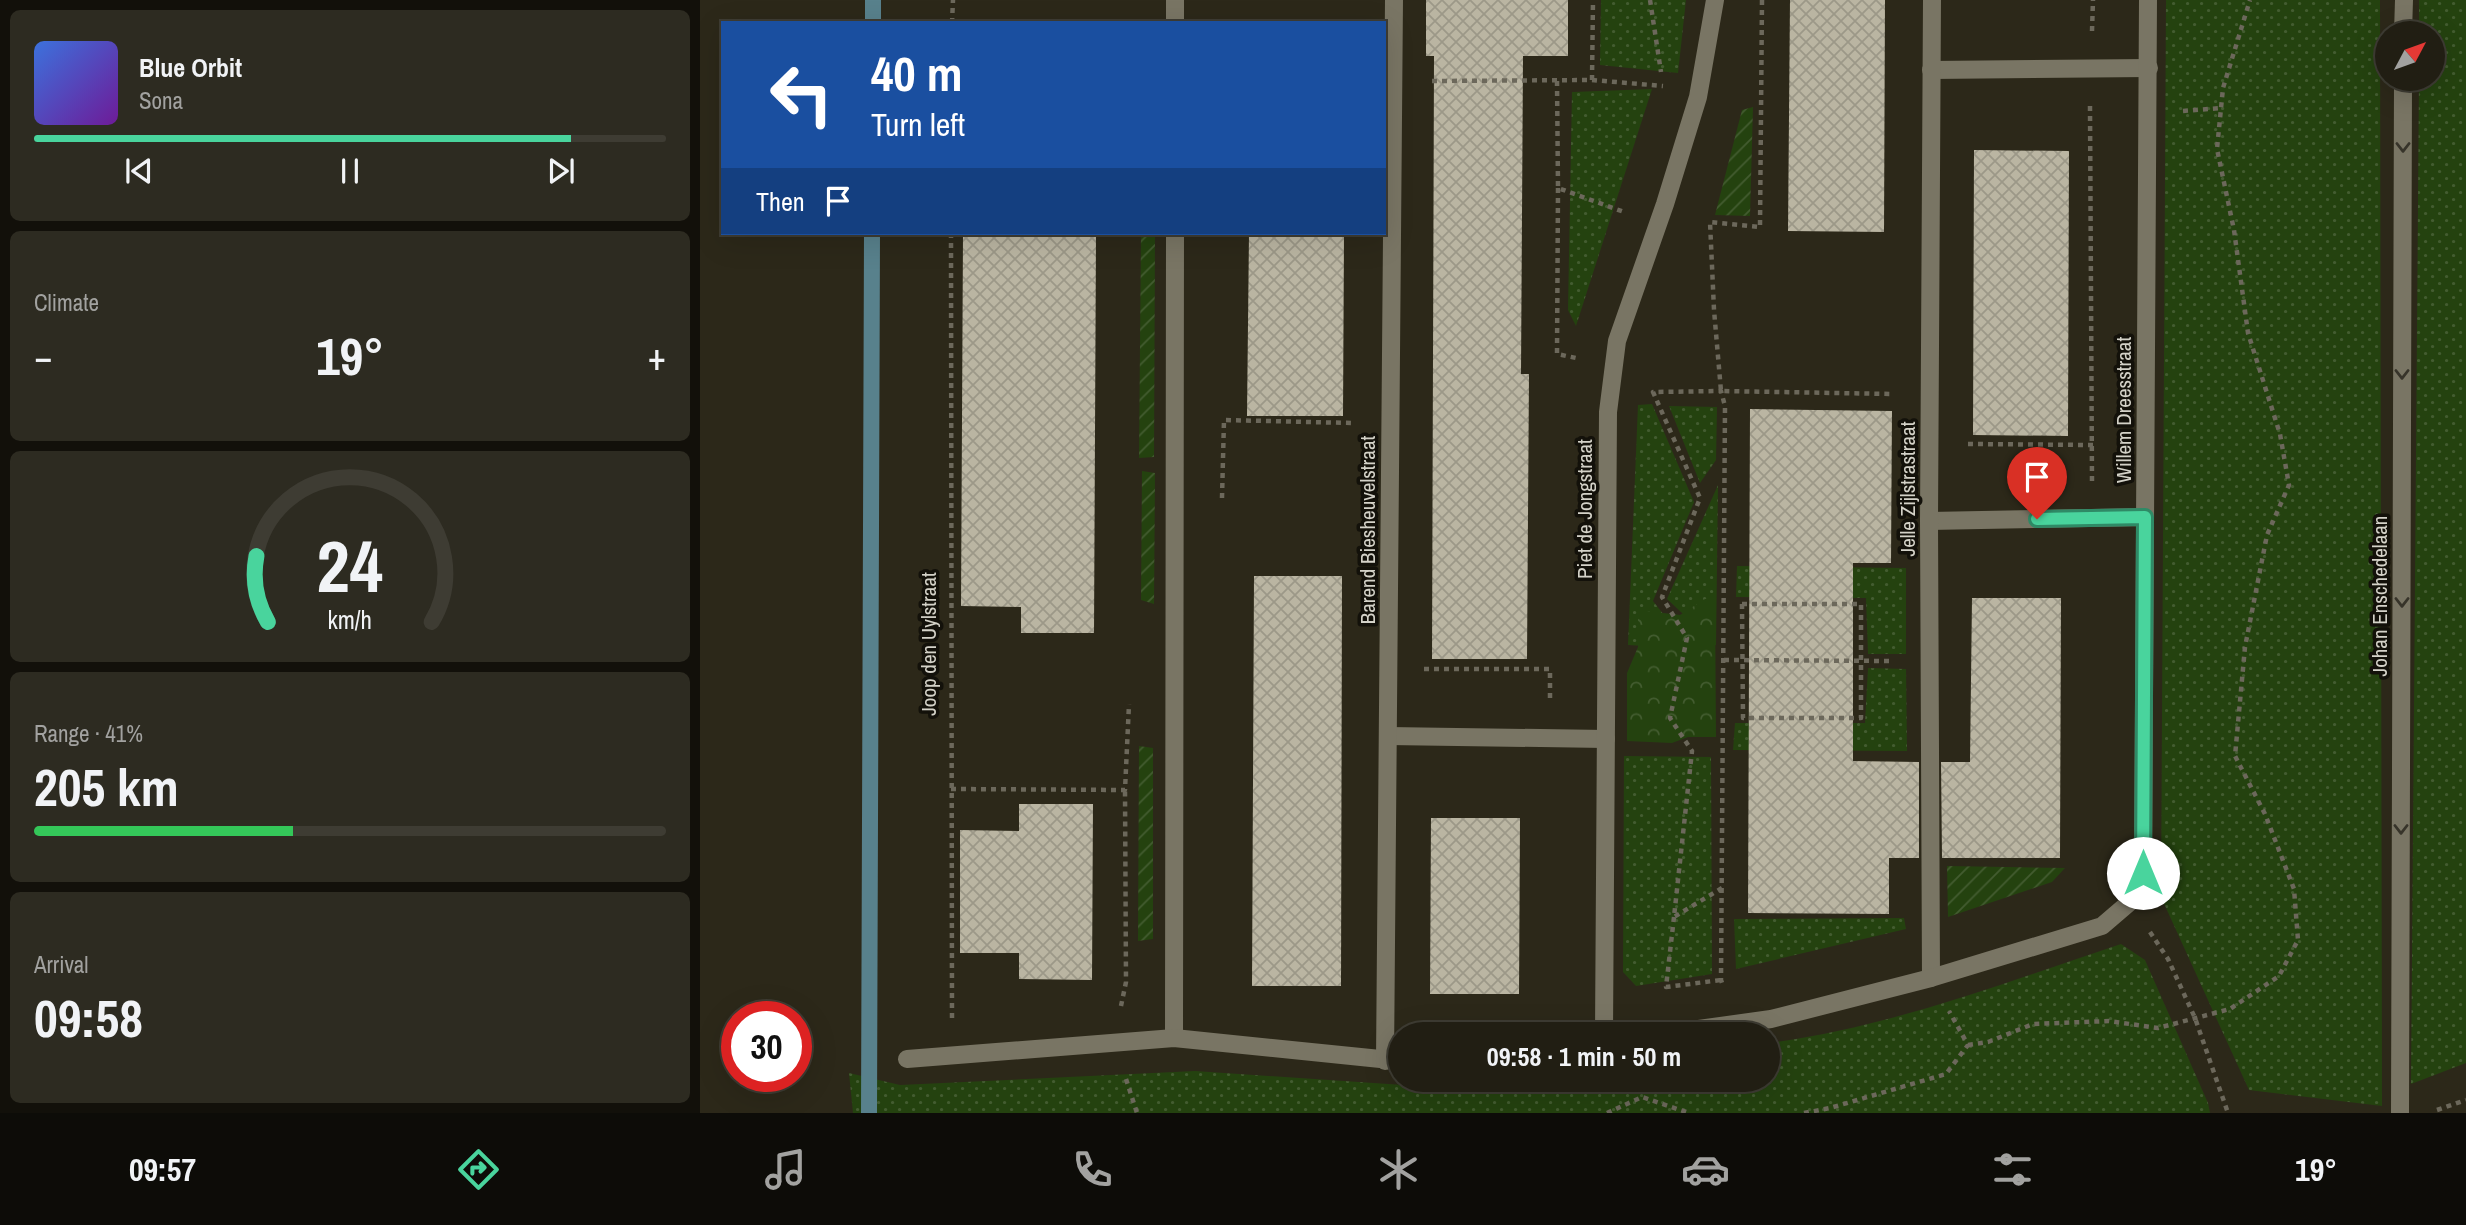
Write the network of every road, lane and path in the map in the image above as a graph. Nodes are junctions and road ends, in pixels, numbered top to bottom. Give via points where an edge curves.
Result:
1 (953, 0) edge
2 (1175, 0) edge
3 (1394, 0) edge
4 (1593, 0) edge
5 (1715, 0) edge
6 (1762, 0) edge
7 (1932, 0) edge
8 (2094, 0) edge
9 (2148, 0) edge
10 (2250, 0) edge
11 (2404, 0) edge
12 (952, 21) edge
13 (1175, 21) edge
14 (2403, 21) edge
15 (2149, 68) junction
16 (2090, 69) junction
17 (1931, 70) junction
18 (1592, 80) junction
19 (1393, 81) junction
20 (1557, 81) junction
21 (1664, 86) dead end
22 (2403, 91) edge
23 (1558, 188) junction
24 (1658, 224) junction
25 (951, 235) edge
26 (1175, 235) edge
27 (1614, 367) junction
28 (1721, 391) junction
29 (1930, 395) junction
30 (1390, 424) junction
31 (1929, 444) junction
32 (2093, 444) junction
33 (1222, 498) dead end
34 (2145, 517) junction
35 (2090, 518) junction
36 (1929, 521) junction
37 (1724, 660) junction
38 (1743, 661) junction
39 (1861, 661) junction
40 (1930, 661) junction
41 (1388, 668) junction
42 (1129, 704) dead end
43 (1388, 736) junction
44 (1549, 738) junction
45 (1606, 739) junction
46 (951, 789) junction
47 (1125, 790) junction
48 (1722, 888) junction
49 (2130, 902) junction
50 (1674, 917) junction
51 (1931, 978) junction
52 (1721, 980) junction
53 (2195, 1018) junction
54 (1392, 1022) edge
55 (1604, 1022) edge
56 (1733, 1022) edge
57 (1749, 1022) edge
58 (1174, 1038) junction
59 (1114, 1042) junction
60 (1968, 1045) junction
61 (952, 1055) junction
62 (907, 1059) dead end
63 (1388, 1060) edge
64 (2466, 1100) edge
65 (1137, 1113) edge
66 (1607, 1113) edge
67 (1689, 1113) edge
68 (1804, 1113) edge
69 (2228, 1113) edge
70 (2400, 1113) edge
71 (2426, 1113) edge

1 - 12 path
2 - 13 street
3 - 19 street, Barend Biesheuvelstraat
4 - 18 path
5 - 24 street, Piet de Jongstraat via 1698,97
6 - 28 path via 1760,227 1710,222
7 - 17 street, Jelle Zijlstrastraat
8 - 16 path
9 - 15 street, Willem Dreesstraat
10 - 53 path via 2223,88 2217,149 2248,333 2280,434 2289,485 2267,535 2252,610 2235,756 2265,814 2294,889 2298,940 2279,976 2230,1009
11 - 14 street
15 - 16 street
15 - 34 street, Willem Dreesstraat
16 - 17 street
16 - 32 path
17 - 29 street, Jelle Zijlstrastraat
18 - 20 path
18 - 21 path
19 - 20 path
19 - 30 street, Barend Biesheuvelstraat
20 - 23 path
22 -> 70 street, Johan Enschedelaan
23 - 24 path
23 - 27 path via 1558,354
24 - 27 street, Piet de Jongstraat via 1617,341
25 - 46 path, Joop den Uylstraat
26 - 58 street
27 - 45 street, Piet de Jongstraat via 1608,412
28 - 29 path
28 - 37 path via 1725,406
28 - 50 path via 1653,392 1700,498 1662,597 1687,638 1670,718 1692,751
29 - 31 street, Jelle Zijlstrastraat
30 - 33 path via 1224,420
30 - 41 street, Barend Biesheuvelstraat
31 - 32 path
31 - 36 street, Jelle Zijlstrastraat
32 - 35 path
34 - 35 street
34 - 49 street, Willem Dreesstraat via 2143,873
35 - 36 street
36 - 40 street, Jelle Zijlstrastraat
37 - 38 path
37 - 48 path
38 - 39 path
38 - 39 path via 1743,718 1861,718
38 - 39 path via 1742,604 1861,604
39 - 40 path
40 - 51 street, Jelle Zijlstrastraat
41 - 43 street, Barend Biesheuvelstraat
41 - 44 path via 1550,669
42 - 47 path
43 - 44 street
43 - 54 street, Barend Biesheuvelstraat
44 - 45 street
45 - 55 street, Piet de Jongstraat
46 - 47 path
46 - 61 path, Joop den Uylstraat
47 - 59 path via 1126,982
48 - 50 path
48 - 52 path
49 - 51 street via 2102,926
49 - 53 path via 2168,959
50 - 52 path via 1667,987
51 - 57 street
51 - 60 path
52 - 56 path
53 - 60 path via 2158,1028 2109,1021 2033,1024
53 - 69 path
58 - 59 street
58 - 63 street
59 - 61 street
59 - 65 path
60 - 68 path via 1946,1074
61 - 62 street
64 - 71 path
66 - 67 path via 1642,1097

